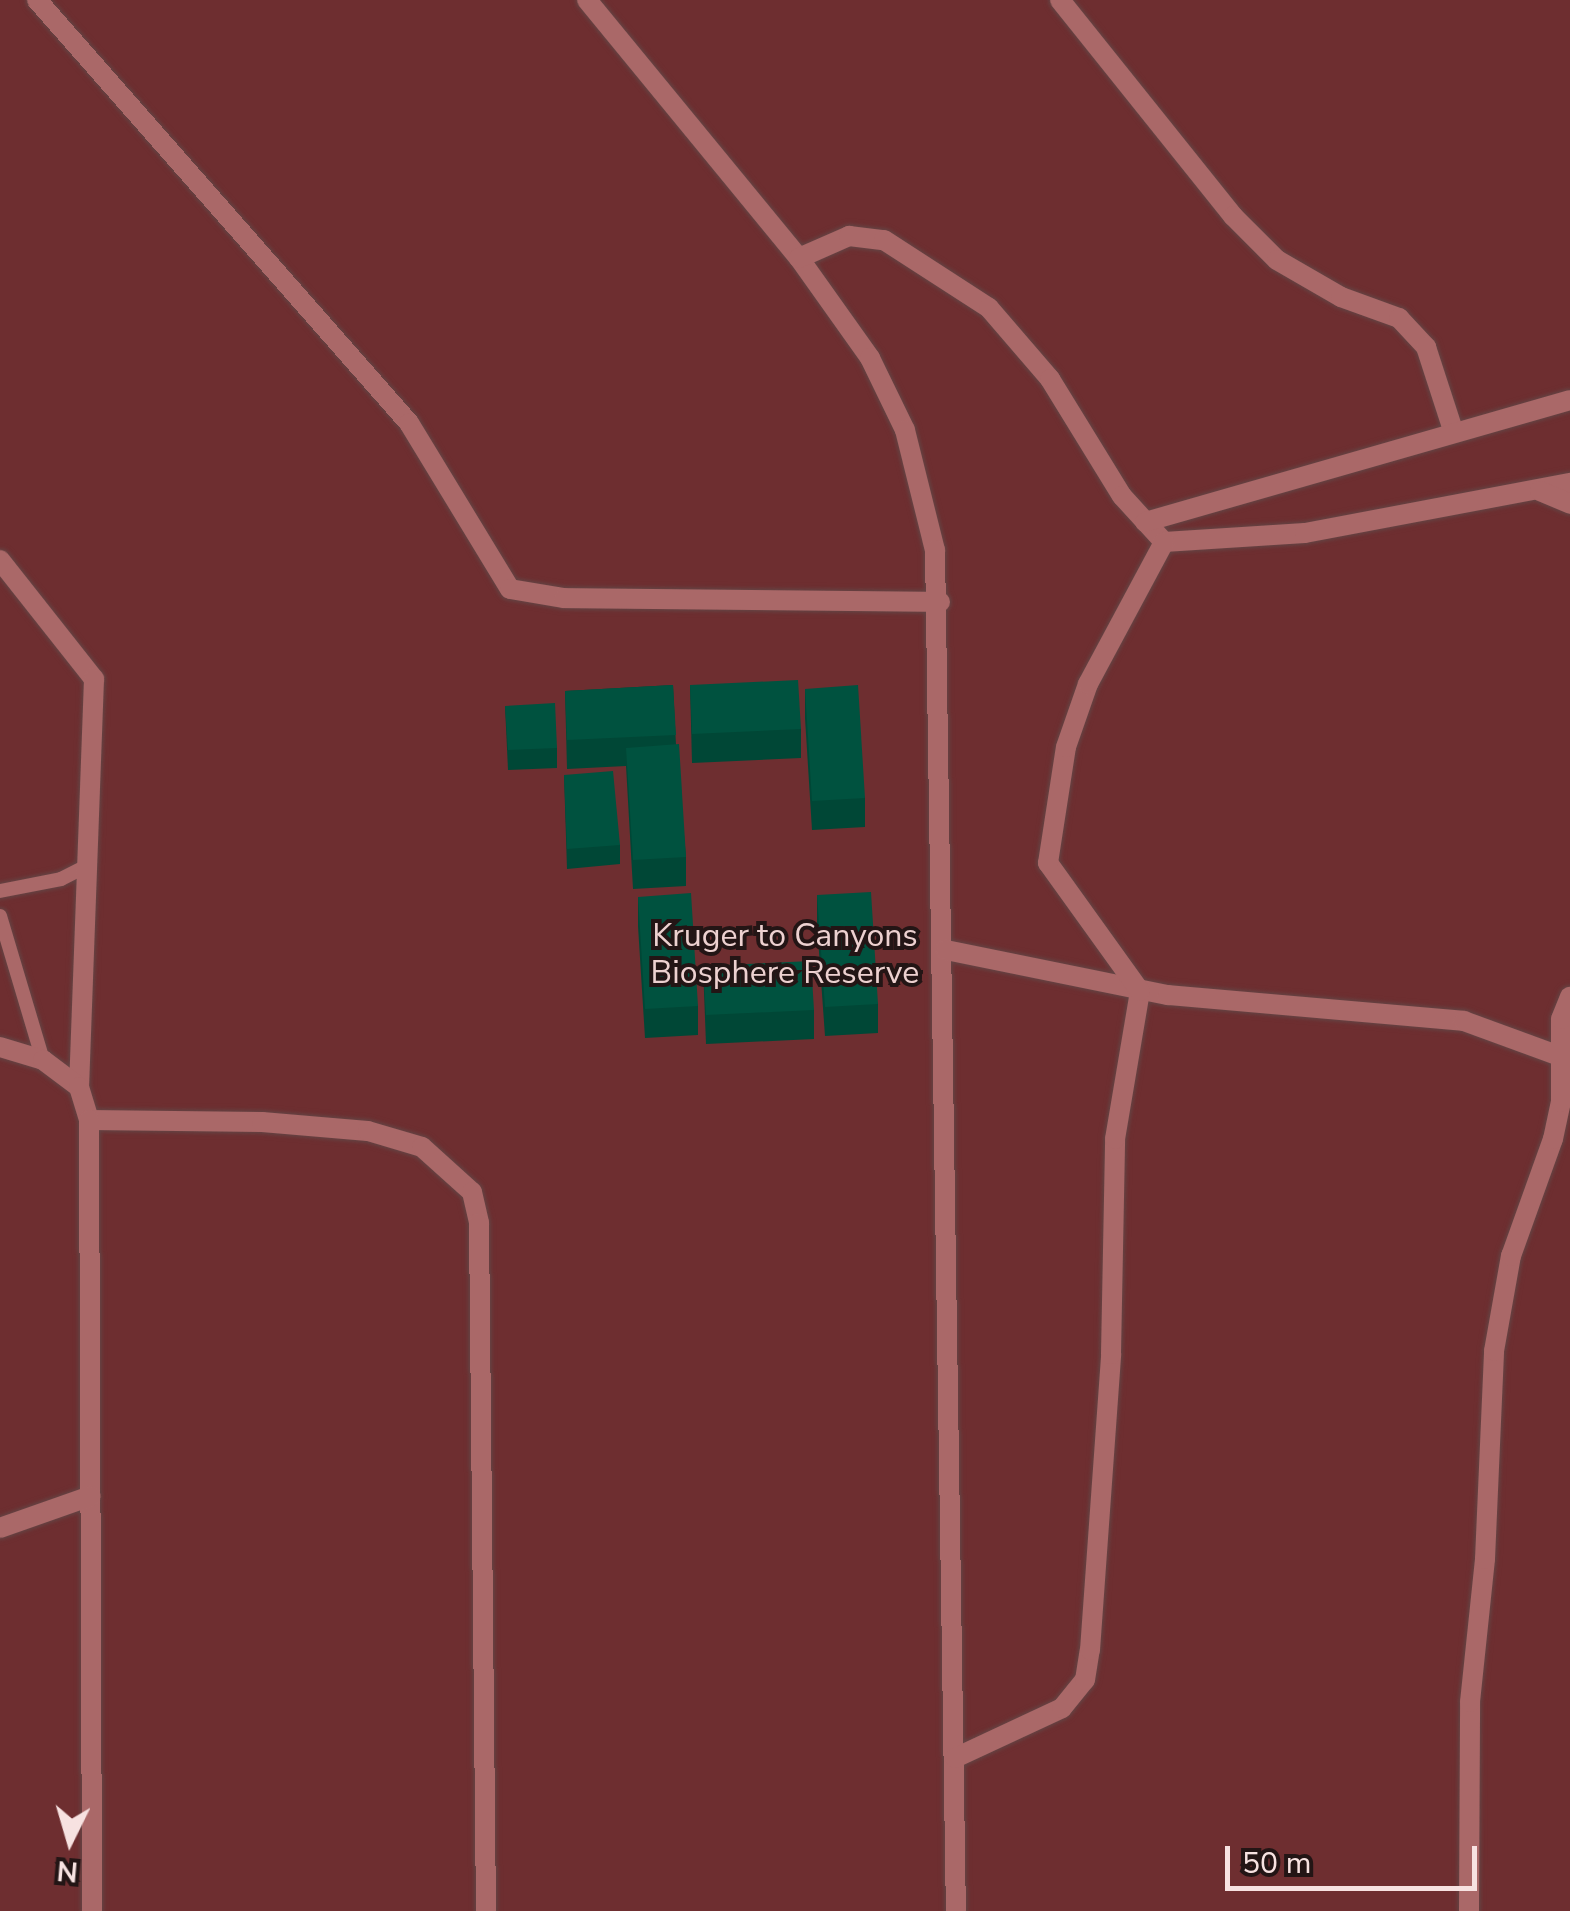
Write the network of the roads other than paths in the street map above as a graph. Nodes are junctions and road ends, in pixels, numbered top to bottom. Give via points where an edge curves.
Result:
1 (37, 0) edge
2 (587, 0) edge
3 (1060, 0) edge
4 (799, 258) junction
5 (1570, 400) edge
6 (1454, 433) junction
7 (1570, 483) edge
8 (1540, 491) junction
9 (1570, 504) edge
10 (1144, 522) junction
11 (1164, 542) junction
12 (0, 560) edge
13 (940, 602) junction
14 (89, 865) junction
15 (0, 891) edge
16 (0, 916) edge
17 (946, 950) junction
18 (1140, 991) junction
19 (1570, 998) edge
20 (0, 1048) edge
21 (1565, 1056) edge
22 (43, 1060) junction
23 (79, 1086) junction
24 (89, 1120) junction
25 (91, 1496) junction
26 (0, 1528) edge
27 (955, 1758) junction
28 (92, 1911) edge
29 (486, 1911) edge
30 (956, 1911) edge
31 (1469, 1911) edge

1 - 13 street via 409,423 510,589 564,598
2 - 4 street
3 - 6 street via 1277,260 1316,286 1400,318 1426,348
4 - 10 street via 850,236 884,240 990,308 1050,379 1092,453
4 - 13 street via 870,358 905,430 933,540
5 - 6 street
6 - 10 street
7 - 8 street
8 - 9 street
8 - 11 street via 1305,533
10 - 11 street
11 - 18 street via 1104,648 1078,710 1048,863
12 - 14 street via 94,679
13 - 17 street
14 - 15 lane via 60,879
14 - 23 street
16 - 22 lane
17 - 18 street
17 - 27 street
18 - 21 street via 1464,1022
18 - 27 street via 1115,1139 1111,1354 1085,1680 1062,1708
19 - 21 street
20 - 22 street
21 - 31 street via 1553,1139 1511,1256 1494,1351 1485,1559 1470,1702
22 - 23 street
23 - 24 street
24 - 25 street
24 - 29 street via 262,1122 368,1132 422,1148 472,1192 479,1223
25 - 26 street
25 - 28 street
27 - 30 street

